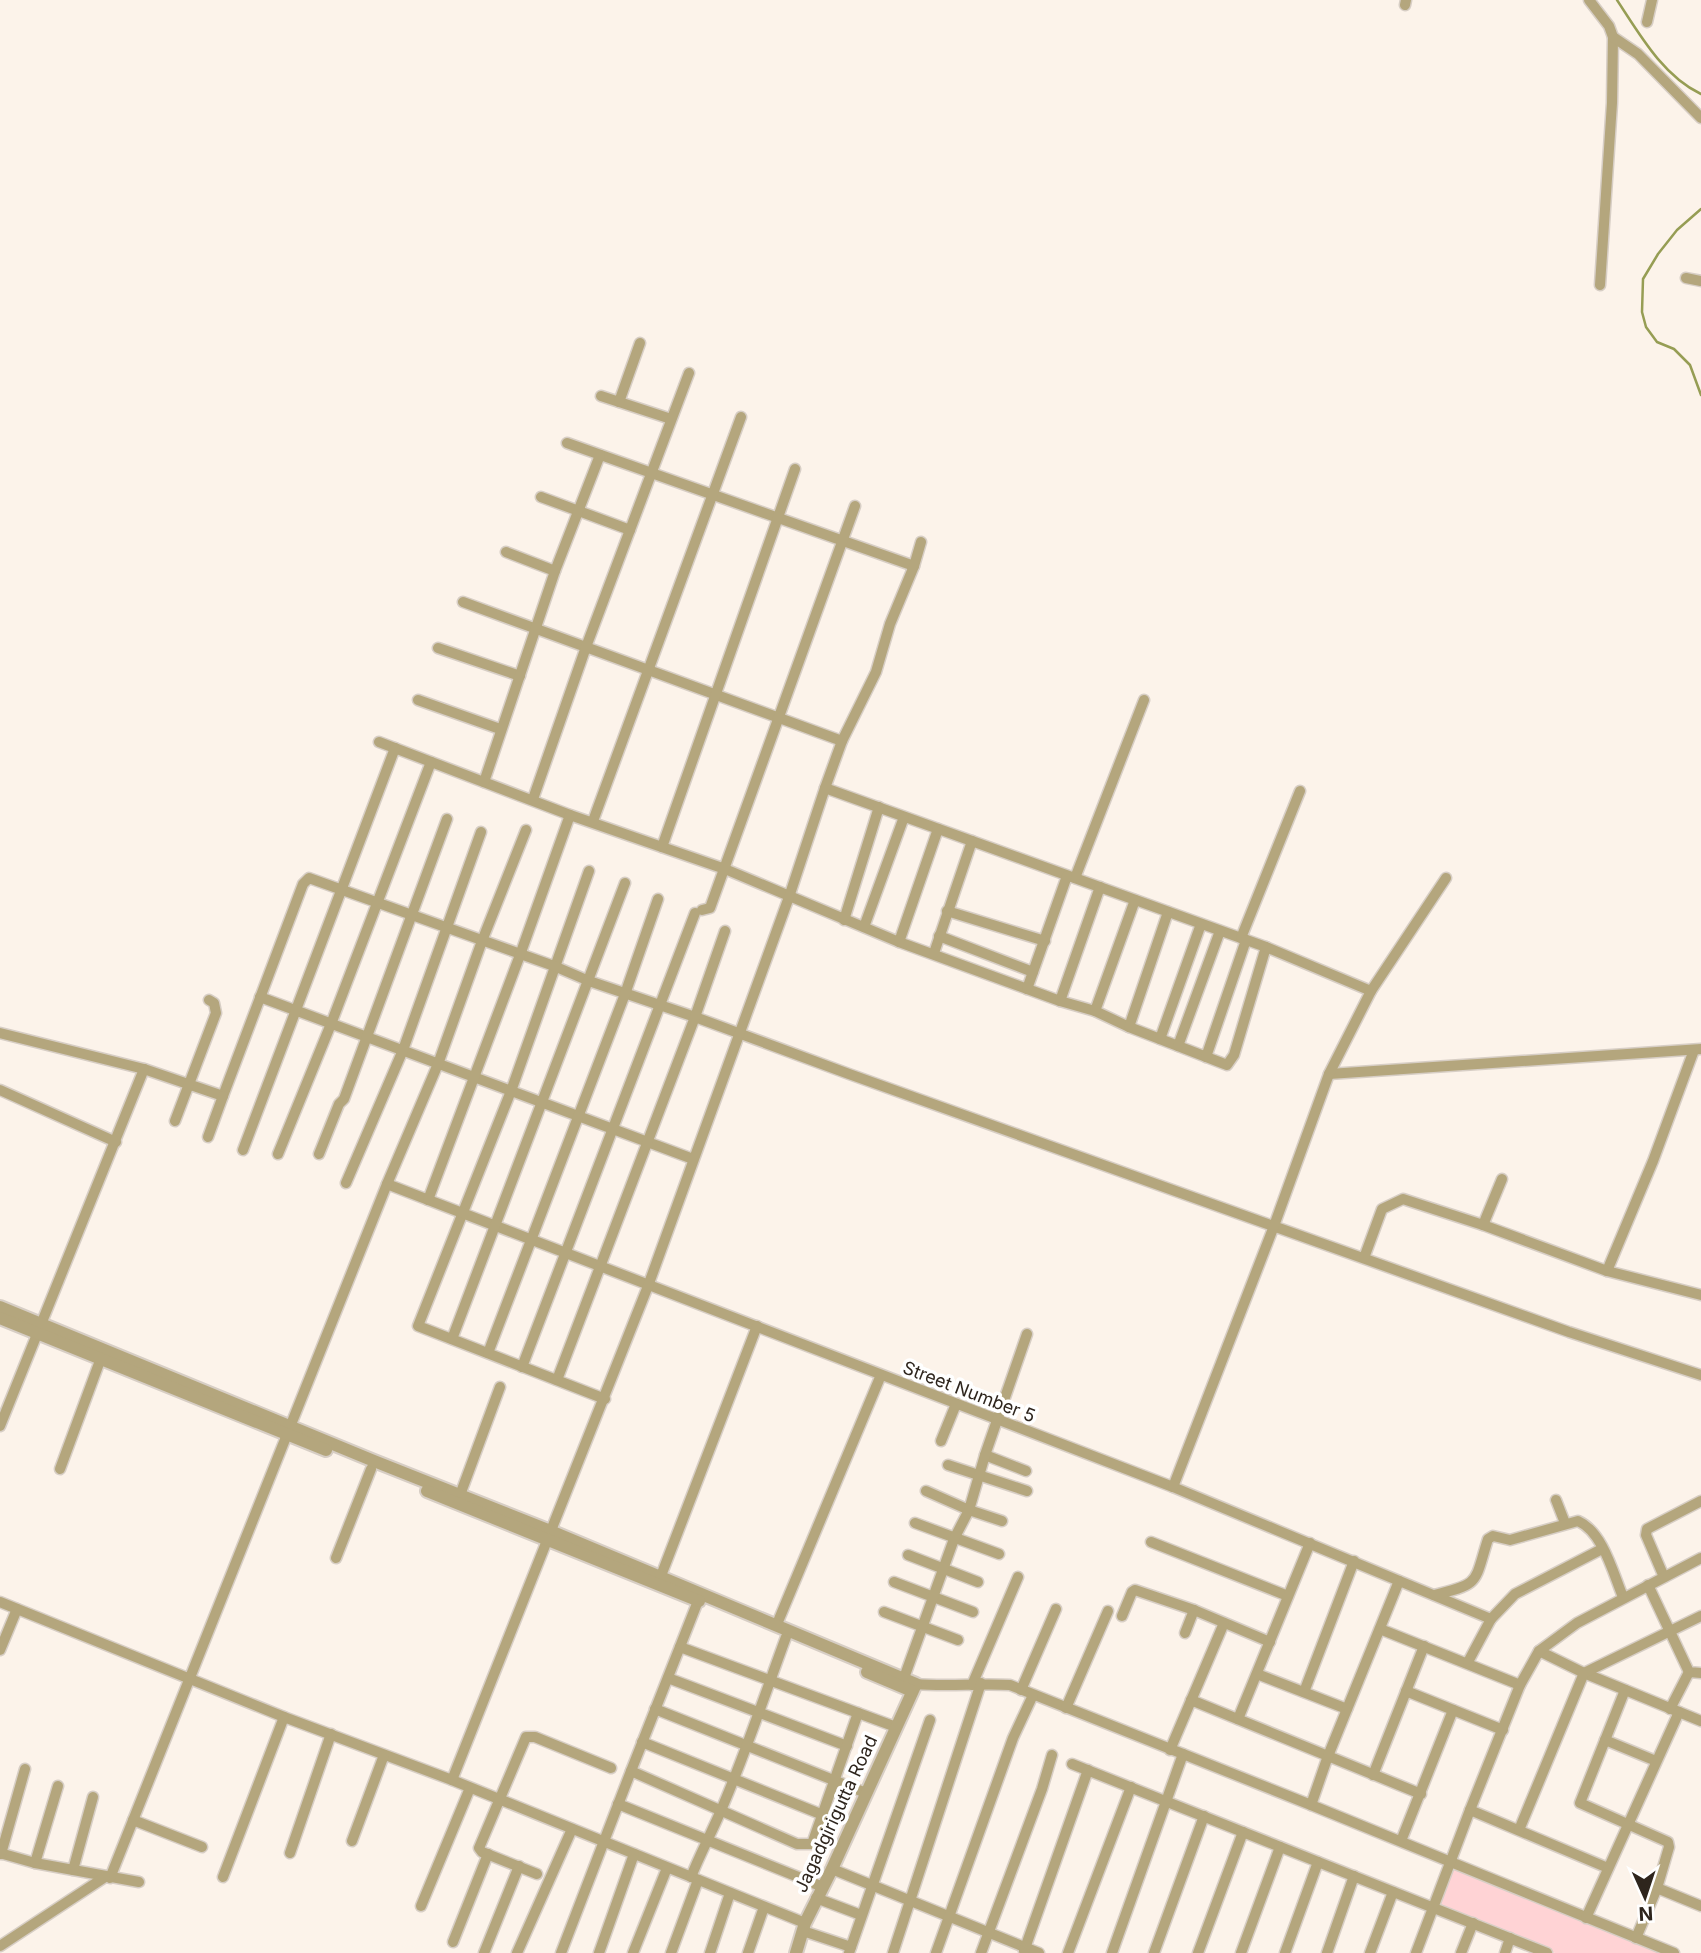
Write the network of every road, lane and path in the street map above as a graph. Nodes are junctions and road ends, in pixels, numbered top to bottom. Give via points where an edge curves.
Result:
1 (1589, 0) edge
2 (1652, 0) edge
3 (1647, 22) dead end
4 (1613, 37) junction
5 (1701, 118) edge
6 (1686, 278) dead end
7 (1701, 281) edge
8 (1600, 285) dead end
9 (640, 343) dead end
10 (689, 373) dead end
11 (601, 396) dead end
12 (619, 402) junction
13 (741, 417) dead end
14 (671, 419) junction
15 (567, 443) dead end
16 (600, 455) junction
17 (795, 469) dead end
18 (651, 474) junction
19 (712, 496) junction
20 (541, 497) dead end
21 (855, 506) dead end
22 (578, 510) junction
23 (778, 518) junction
24 (630, 530) junction
25 (844, 540) junction
26 (921, 542) dead end
27 (506, 552) dead end
28 (914, 566) junction
29 (555, 571) junction
30 (463, 602) dead end
31 (537, 629) junction
32 (586, 647) junction
33 (438, 648) dead end
34 (648, 670) junction
35 (520, 676) junction
36 (714, 694) junction
37 (418, 700) dead end
38 (1144, 700) dead end
39 (779, 718) junction
40 (500, 729) junction
41 (842, 741) junction
42 (379, 742) dead end
43 (395, 748) junction
44 (431, 762) junction
45 (484, 782) junction
46 (825, 788) junction
47 (1300, 791) dead end
48 (533, 799) junction
49 (879, 807) junction
50 (570, 815) junction
51 (904, 817) junction
52 (447, 819) dead end
53 (593, 821) junction
54 (938, 829) junction
55 (526, 830) dead end
56 (481, 832) dead end
57 (972, 841) junction
58 (662, 847) junction
59 (725, 869) junction
60 (589, 871) dead end
61 (1071, 877) junction
62 (1446, 878) dead end
63 (625, 883) dead end
64 (1100, 887) junction
65 (340, 888) junction
66 (789, 897) junction
67 (658, 899) dead end
68 (1135, 900) junction
69 (377, 902) junction
70 (947, 911) junction
71 (1168, 912) junction
72 (413, 915) junction
73 (844, 920) junction
74 (1200, 923) junction
75 (864, 927) junction
76 (446, 928) junction
77 (725, 931) dead end
78 (1220, 931) junction
79 (939, 936) junction
80 (1243, 939) junction
81 (482, 941) junction
82 (1045, 941) junction
83 (898, 942) junction
84 (1266, 947) junction
85 (934, 953) junction
86 (520, 955) junction
87 (554, 966) junction
88 (1033, 972) junction
89 (589, 981) junction
90 (1027, 989) junction
91 (1371, 991) junction
92 (625, 994) junction
93 (260, 997) junction
94 (209, 1000) dead end
95 (1060, 1001) junction
96 (659, 1006) junction
97 (295, 1010) junction
98 (1095, 1011) junction
99 (695, 1017) junction
100 (331, 1024) junction
101 (1129, 1027) junction
102 (0, 1033) edge
103 (739, 1033) junction
104 (366, 1037) junction
105 (1160, 1039) junction
106 (1178, 1046) junction
107 (1697, 1049) edge
108 (403, 1050) junction
109 (1206, 1056) junction
110 (438, 1064) junction
111 (144, 1069) junction
112 (1329, 1074) junction
113 (475, 1077) junction
114 (189, 1084) junction
115 (0, 1090) edge
116 (510, 1091) junction
117 (223, 1096) junction
118 (543, 1103) junction
119 (578, 1116) junction
120 (175, 1121) dead end
121 (612, 1129) junction
122 (208, 1137) dead end
123 (117, 1142) junction
124 (648, 1142) junction
125 (243, 1150) dead end
126 (278, 1154) dead end
127 (319, 1154) dead end
128 (693, 1159) junction
129 (1502, 1179) dead end
130 (346, 1183) dead end
131 (387, 1184) junction
132 (428, 1200) junction
133 (463, 1213) junction
134 (1483, 1225) junction
135 (496, 1226) junction
136 (1274, 1226) junction
137 (531, 1240) junction
138 (566, 1252) junction
139 (1364, 1258) junction
140 (601, 1267) junction
141 (1607, 1271) junction
142 (648, 1286) junction
143 (1701, 1295) edge
144 (0, 1307) edge
145 (0, 1318) edge
146 (757, 1326) junction
147 (39, 1328) junction
148 (1027, 1334) dead end
149 (452, 1339) junction
150 (488, 1353) junction
151 (101, 1359) junction
152 (522, 1367) junction
153 (881, 1375) junction
154 (1701, 1375) edge
155 (557, 1380) junction
156 (500, 1387) dead end
157 (605, 1399) junction
158 (956, 1404) junction
159 (997, 1420) junction
160 (0, 1426) edge
161 (290, 1432) junction
162 (941, 1441) dead end
163 (985, 1455) junction
164 (948, 1465) dead end
165 (60, 1469) dead end
166 (371, 1469) junction
167 (1026, 1471) dead end
168 (979, 1476) junction
169 (1172, 1487) junction
170 (926, 1491) dead end
171 (1027, 1491) dead end
172 (460, 1495) junction
173 (1556, 1500) dead end
174 (1701, 1501) edge
175 (970, 1510) junction
176 (1002, 1521) dead end
177 (915, 1523) dead end
178 (1565, 1523) junction
179 (551, 1536) junction
180 (954, 1539) junction
181 (1151, 1542) dead end
182 (1310, 1543) junction
183 (1602, 1549) junction
184 (999, 1554) dead end
185 (908, 1555) dead end
186 (337, 1558) dead end
187 (1701, 1558) edge
188 (1354, 1562) junction
189 (944, 1569) junction
190 (1018, 1577) dead end
191 (1664, 1577) junction
192 (659, 1581) junction
193 (1399, 1581) junction
194 (894, 1582) dead end
195 (978, 1582) dead end
196 (1648, 1585) junction
197 (1434, 1595) junction
198 (1288, 1596) junction
199 (933, 1597) junction
200 (1623, 1597) junction
201 (698, 1601) junction
202 (0, 1602) edge
203 (17, 1609) junction
204 (1056, 1609) dead end
205 (1194, 1610) junction
206 (1108, 1611) dead end
207 (884, 1612) dead end
208 (973, 1612) dead end
209 (1122, 1616) dead end
210 (1701, 1616) edge
211 (1491, 1619) junction
212 (1224, 1623) junction
213 (777, 1624) junction
214 (921, 1627) junction
215 (1380, 1629) junction
216 (1670, 1631) junction
217 (1185, 1633) dead end
218 (786, 1637) junction
219 (958, 1640) dead end
220 (1269, 1642) junction
221 (1424, 1646) junction
222 (680, 1647) junction
223 (0, 1650) edge
224 (1539, 1651) junction
225 (1468, 1662) junction
226 (1689, 1672) junction
227 (1584, 1673) junction
228 (1701, 1673) edge
229 (1257, 1674) junction
230 (190, 1678) junction
231 (668, 1678) junction
232 (770, 1680) junction
233 (910, 1684) junction
234 (977, 1684) junction
235 (1520, 1685) junction
236 (1021, 1690) junction
237 (1625, 1690) junction
238 (1406, 1691) junction
239 (1304, 1692) junction
240 (1033, 1695) junction
241 (1191, 1700) junction
242 (1066, 1708) junction
243 (656, 1709) junction
244 (1347, 1709) junction
245 (1453, 1710) junction
246 (1675, 1710) junction
247 (760, 1713) junction
248 (858, 1713) junction
249 (284, 1717) junction
250 (1238, 1719) junction
251 (930, 1720) dead end
252 (1701, 1721) edge
253 (896, 1727) junction
254 (1503, 1730) junction
255 (331, 1734) junction
256 (1605, 1740) junction
257 (642, 1742) junction
258 (746, 1745) junction
259 (847, 1746) junction
260 (1170, 1750) junction
261 (1183, 1754) junction
262 (384, 1755) junction
263 (1052, 1755) dead end
264 (1328, 1756) junction
265 (1656, 1761) junction
266 (1072, 1764) dead end
267 (611, 1768) dead end
268 (25, 1769) dead end
269 (1088, 1770) junction
270 (631, 1771) junction
271 (1373, 1775) junction
272 (733, 1779) junction
273 (453, 1780) junction
274 (835, 1781) junction
275 (58, 1786) dead end
276 (470, 1787) junction
277 (1131, 1787) junction
278 (866, 1793) junction
279 (1421, 1794) junction
280 (93, 1797) dead end
281 (499, 1799) junction
282 (1166, 1801) junction
283 (618, 1804) junction
284 (1311, 1805) junction
285 (1470, 1810) junction
286 (721, 1811) junction
287 (823, 1815) junction
288 (1204, 1816) junction
289 (133, 1820) junction
290 (1629, 1823) junction
291 (572, 1829) junction
292 (1519, 1830) junction
293 (1243, 1832) junction
294 (706, 1839) junction
295 (352, 1841) dead end
296 (1401, 1841) junction
297 (604, 1842) junction
298 (202, 1847) dead end
299 (1280, 1847) junction
300 (290, 1853) dead end
301 (1, 1854) edge
302 (488, 1854) junction
303 (634, 1854) junction
304 (1318, 1862) junction
305 (36, 1863) junction
306 (1450, 1863) junction
307 (519, 1866) junction
308 (667, 1868) junction
309 (1608, 1868) junction
310 (832, 1869) junction
311 (73, 1870) junction
312 (537, 1874) dead end
313 (1354, 1876) junction
314 (222, 1877) dead end
315 (108, 1878) junction
316 (695, 1879) junction
317 (139, 1882) dead end
318 (872, 1885) junction
319 (1657, 1888) junction
320 (819, 1892) junction
321 (1393, 1892) junction
322 (730, 1894) junction
323 (909, 1900) junction
324 (421, 1906) dead end
325 (1701, 1906) edge
326 (764, 1907) junction
327 (1433, 1907) junction
328 (861, 1915) junction
329 (949, 1917) junction
330 (1586, 1917) junction
331 (1473, 1923) junction
332 (804, 1927) junction
333 (989, 1933) junction
334 (1510, 1938) junction
335 (1636, 1938) junction
336 (453, 1942) dead end
337 (0, 1946) edge
338 (850, 1950) edge
339 (1024, 1950) edge
340 (484, 1953) edge
341 (517, 1953) edge
342 (561, 1953) edge
343 (599, 1953) edge
344 (632, 1953) edge
345 (671, 1953) edge
346 (710, 1953) edge
347 (748, 1953) edge
348 (796, 1953) edge
349 (893, 1953) edge
350 (936, 1953) edge
351 (981, 1953) edge
352 (1039, 1953) edge
353 (1068, 1953) edge
354 (1112, 1953) edge
355 (1154, 1953) edge
356 (1198, 1953) edge
357 (1241, 1953) edge
358 (1285, 1953) edge
359 (1327, 1953) edge
360 (1370, 1953) edge
361 (1416, 1953) edge
362 (1461, 1953) edge
363 (1505, 1953) edge
364 (1547, 1953) edge
365 (1674, 1953) edge

1 - 4 street
2 - 3 street
4 - 5 street via 1638,54
4 - 8 street
6 - 7 street
9 - 12 street
10 - 14 street
11 - 12 street
12 - 14 street
13 - 19 street
14 - 18 street
15 - 16 street
16 - 18 street
16 - 22 street
17 - 23 street
18 - 19 street
18 - 24 street
19 - 23 street
19 - 34 street
20 - 22 street
21 - 25 street
22 - 24 street
22 - 29 street
23 - 25 street
23 - 36 street
24 - 32 street
25 - 28 street
25 - 39 street
26 - 28 street
27 - 29 street
28 - 41 street via 876,672
29 - 31 street
30 - 31 street
31 - 32 street
31 - 35 street
32 - 34 street
32 - 48 street
33 - 35 street
34 - 36 street
34 - 53 street
35 - 40 street
36 - 39 street
36 - 58 street
37 - 40 street
38 - 61 street
39 - 41 street
39 - 59 street
40 - 45 street
41 - 46 street
42 - 43 street
43 - 44 street
43 - 65 street
44 - 45 street
44 - 69 street
45 - 48 street
46 - 49 street
46 - 66 street
47 - 80 street
48 - 50 street
49 - 51 street
49 - 73 street
50 - 53 street
50 - 86 street
51 - 54 street
51 - 75 street
52 - 72 street
53 - 58 street
54 - 57 street
54 - 83 street
55 - 81 street
56 - 76 street
57 - 61 street
57 - 70 street
58 - 59 street
59 - 66 street
59 - 96 street via 710,908 699,912
60 - 87 street
61 - 64 street
61 - 82 street
62 - 91 street
63 - 89 street
64 - 68 street
64 - 95 street
65 - 69 street
65 - 93 street via 305,880
65 - 97 street
66 - 73 street
66 - 103 street
67 - 92 street
68 - 71 street
68 - 98 street
69 - 72 street
69 - 100 street
70 - 79 street
70 - 82 street
71 - 74 street
71 - 101 street
72 - 76 street
72 - 104 street
73 - 75 street
74 - 78 street
74 - 105 street
75 - 83 street
76 - 81 street
76 - 108 street
77 - 99 street
78 - 80 street
78 - 106 street
79 - 85 street
79 - 88 street
80 - 84 street
80 - 109 street
81 - 86 street
81 - 110 street
82 - 88 street
83 - 85 street
84 - 91 street
84 - 109 street via 1234,1055 1227,1065
85 - 90 street
86 - 87 street
86 - 113 street
87 - 89 street
87 - 116 street
88 - 90 street
89 - 92 street
89 - 118 street
90 - 95 street
91 - 112 street
92 - 96 street
92 - 119 street
93 - 97 street
93 - 117 street
94 - 114 street via 216,1013
95 - 98 street
96 - 99 street
96 - 121 street
97 - 100 street
97 - 125 street
98 - 101 street
99 - 103 street
99 - 124 street
100 - 104 street
100 - 126 street
101 - 105 street
102 - 111 street
103 - 128 street
103 - 136 street
104 - 108 street
104 - 127 street
105 - 106 street
106 - 109 street
107 - 112 street
107 - 141 street
108 - 110 street
108 - 130 street
110 - 113 street
110 - 131 street
111 - 114 street
111 - 123 street
112 - 136 street
113 - 116 street
113 - 132 street
114 - 117 street
114 - 120 street
115 - 123 street
116 - 118 street
116 - 133 street
117 - 122 street
118 - 119 street
118 - 135 street
119 - 121 street
119 - 137 street
121 - 124 street
121 - 138 street
123 - 147 street
124 - 128 street
124 - 140 street
128 - 142 street
129 - 134 street
131 - 132 street, Street Number 5
131 - 161 street
132 - 133 street, Street Number 5
133 - 135 street, Street Number 5
133 - 149 street via 418,1326
134 - 139 street via 1403,1199 1382,1209
134 - 141 street
135 - 137 street, Street Number 5
135 - 149 street
136 - 139 street
136 - 169 street
137 - 138 street, Street Number 5
137 - 150 street
138 - 140 street, Street Number 5
138 - 152 street
139 - 154 street
140 - 142 street, Street Number 5
140 - 155 street
141 - 143 street
142 - 146 street, Street Number 5
142 - 157 street
144 - 147 street
145 - 147 street
146 - 153 street, Street Number 5
146 - 192 street
147 - 151 street
147 - 160 street
147 - 161 street
148 - 159 street
149 - 150 street
150 - 152 street
151 - 161 street
151 - 165 street
152 - 155 street
153 - 158 street, Street Number 5
153 - 213 street
155 - 157 street
156 - 172 street
157 - 179 street
158 - 159 street, Street Number 5
158 - 162 street
159 - 163 street
159 - 169 street, Street Number 5
161 - 166 street
161 - 172 street
161 - 230 street
163 - 167 street
163 - 168 street
164 - 168 street
166 - 179 street
166 - 186 street
168 - 171 street
168 - 175 street
169 - 182 street, Street Number 5
170 - 175 street
172 - 179 street
173 - 178 street
174 - 191 street via 1647,1530
175 - 176 street
175 - 180 street
177 - 180 street
178 - 183 street via 1584,1524
178 - 197 street via 1510,1540 1493,1536 1472,1583
179 - 192 street
179 - 273 street
180 - 184 street
180 - 189 street
181 - 198 street
182 - 188 street, Street Number 5
182 - 198 street
183 - 200 street
183 - 211 street via 1515,1594
185 - 189 street
187 - 191 street
188 - 193 street, Street Number 5
188 - 239 street
189 - 195 street
189 - 199 street
190 - 234 street
191 - 196 street
192 - 201 street
192 - 213 street
193 - 197 street, Street Number 5
193 - 215 street
194 - 199 street
196 - 200 street
196 - 216 street
197 - 211 street, Street Number 5
198 - 220 street
199 - 208 street
199 - 214 street
200 - 224 street via 1562,1632
201 - 218 street
201 - 222 street
202 - 203 street
203 - 223 street
203 - 230 street
204 - 236 street
205 - 209 street via 1135,1590
205 - 212 street
205 - 217 street
206 - 242 street
207 - 214 street
210 - 216 street
211 - 225 street
212 - 220 street
212 - 241 street
213 - 233 street
214 - 219 street
214 - 233 street
215 - 221 street
215 - 244 street
216 - 226 street
216 - 227 street
218 - 232 street
218 - 233 street
220 - 229 street
221 - 225 street
221 - 238 street
222 - 231 street
222 - 232 street
224 - 227 street
224 - 235 street
225 - 235 street
226 - 228 street
226 - 246 street
227 - 237 street
227 - 292 street
229 - 239 street
229 - 250 street
230 - 249 street
230 - 289 street
231 - 243 street
231 - 247 street
232 - 247 street
232 - 248 street
233 - 234 street
233 - 253 street, Jagadgirigutta Road
234 - 236 street
234 - 323 street
235 - 254 street
236 - 240 street
237 - 246 street
237 - 256 street
238 - 245 street
238 - 271 street
239 - 244 street
240 - 242 street
240 - 329 street
241 - 250 street
241 - 260 street
242 - 260 street
243 - 257 street
243 - 258 street
244 - 264 street
245 - 254 street
245 - 279 street
246 - 252 street
246 - 265 street
247 - 258 street
247 - 259 street
248 - 253 street
248 - 259 street
249 - 255 street
249 - 314 street
250 - 264 street
251 - 318 street
253 - 278 street, Jagadgirigutta Road
254 - 285 street
255 - 262 street
255 - 300 street
256 - 265 street
256 - 290 street via 1580,1803
257 - 270 street
257 - 272 street
258 - 272 street
258 - 274 street
259 - 274 street
260 - 261 street
261 - 282 street
261 - 284 street
262 - 273 street
262 - 295 street
263 - 333 street
264 - 271 street
264 - 284 street
265 - 290 street
266 - 269 street
267 - 281 street via 526,1737
268 - 301 street
269 - 277 street
269 - 339 street
270 - 283 street
270 - 286 street
271 - 279 street
272 - 286 street
272 - 287 street
273 - 276 street
274 - 278 street
274 - 287 street
275 - 305 street
276 - 281 street
276 - 324 street
277 - 282 street
277 - 353 street
278 - 310 street, Jagadgirigutta Road
279 - 296 street
280 - 311 street
281 - 291 street
281 - 302 street via 478,1848
282 - 288 street
282 - 354 street
283 - 294 street
283 - 297 street
284 - 296 street
285 - 292 street
285 - 306 street
286 - 287 street via 797,1844 811,1844
286 - 294 street
288 - 293 street
288 - 355 street
289 - 298 street
289 - 315 street
290 - 309 street
290 - 319 street via 1668,1842
291 - 297 street
291 - 341 street
292 - 309 street
293 - 299 street
293 - 356 street
294 - 316 street
294 - 320 street
296 - 306 street
297 - 303 street
297 - 342 street
299 - 304 street
299 - 357 street
301 - 305 street
302 - 307 street
302 - 336 street
303 - 308 street
303 - 343 street
304 - 313 street
304 - 358 street
305 - 311 street
306 - 327 street
306 - 330 street
307 - 312 street
307 - 340 street
308 - 316 street
308 - 344 street
309 - 330 street
310 - 318 street
310 - 320 street, Jagadgirigutta Road
311 - 315 street
313 - 321 street
313 - 359 street
315 - 317 street
315 - 337 street
316 - 322 street
316 - 345 street
318 - 323 street
318 - 328 street
319 - 325 street
319 - 335 street
320 - 328 street
320 - 332 street, Jagadgirigutta Road
321 - 327 street
321 - 360 street
322 - 326 street
322 - 346 street
323 - 329 street
323 - 349 street
326 - 332 street
326 - 347 street
327 - 331 street
327 - 361 street
328 - 338 street
329 - 333 street
329 - 350 street
330 - 335 street
331 - 334 street
331 - 362 street
332 - 338 street
332 - 348 street, Jagadgirigutta Road
333 - 339 street
333 - 351 street
334 - 363 street
334 - 364 street
335 - 365 street
339 - 352 street

